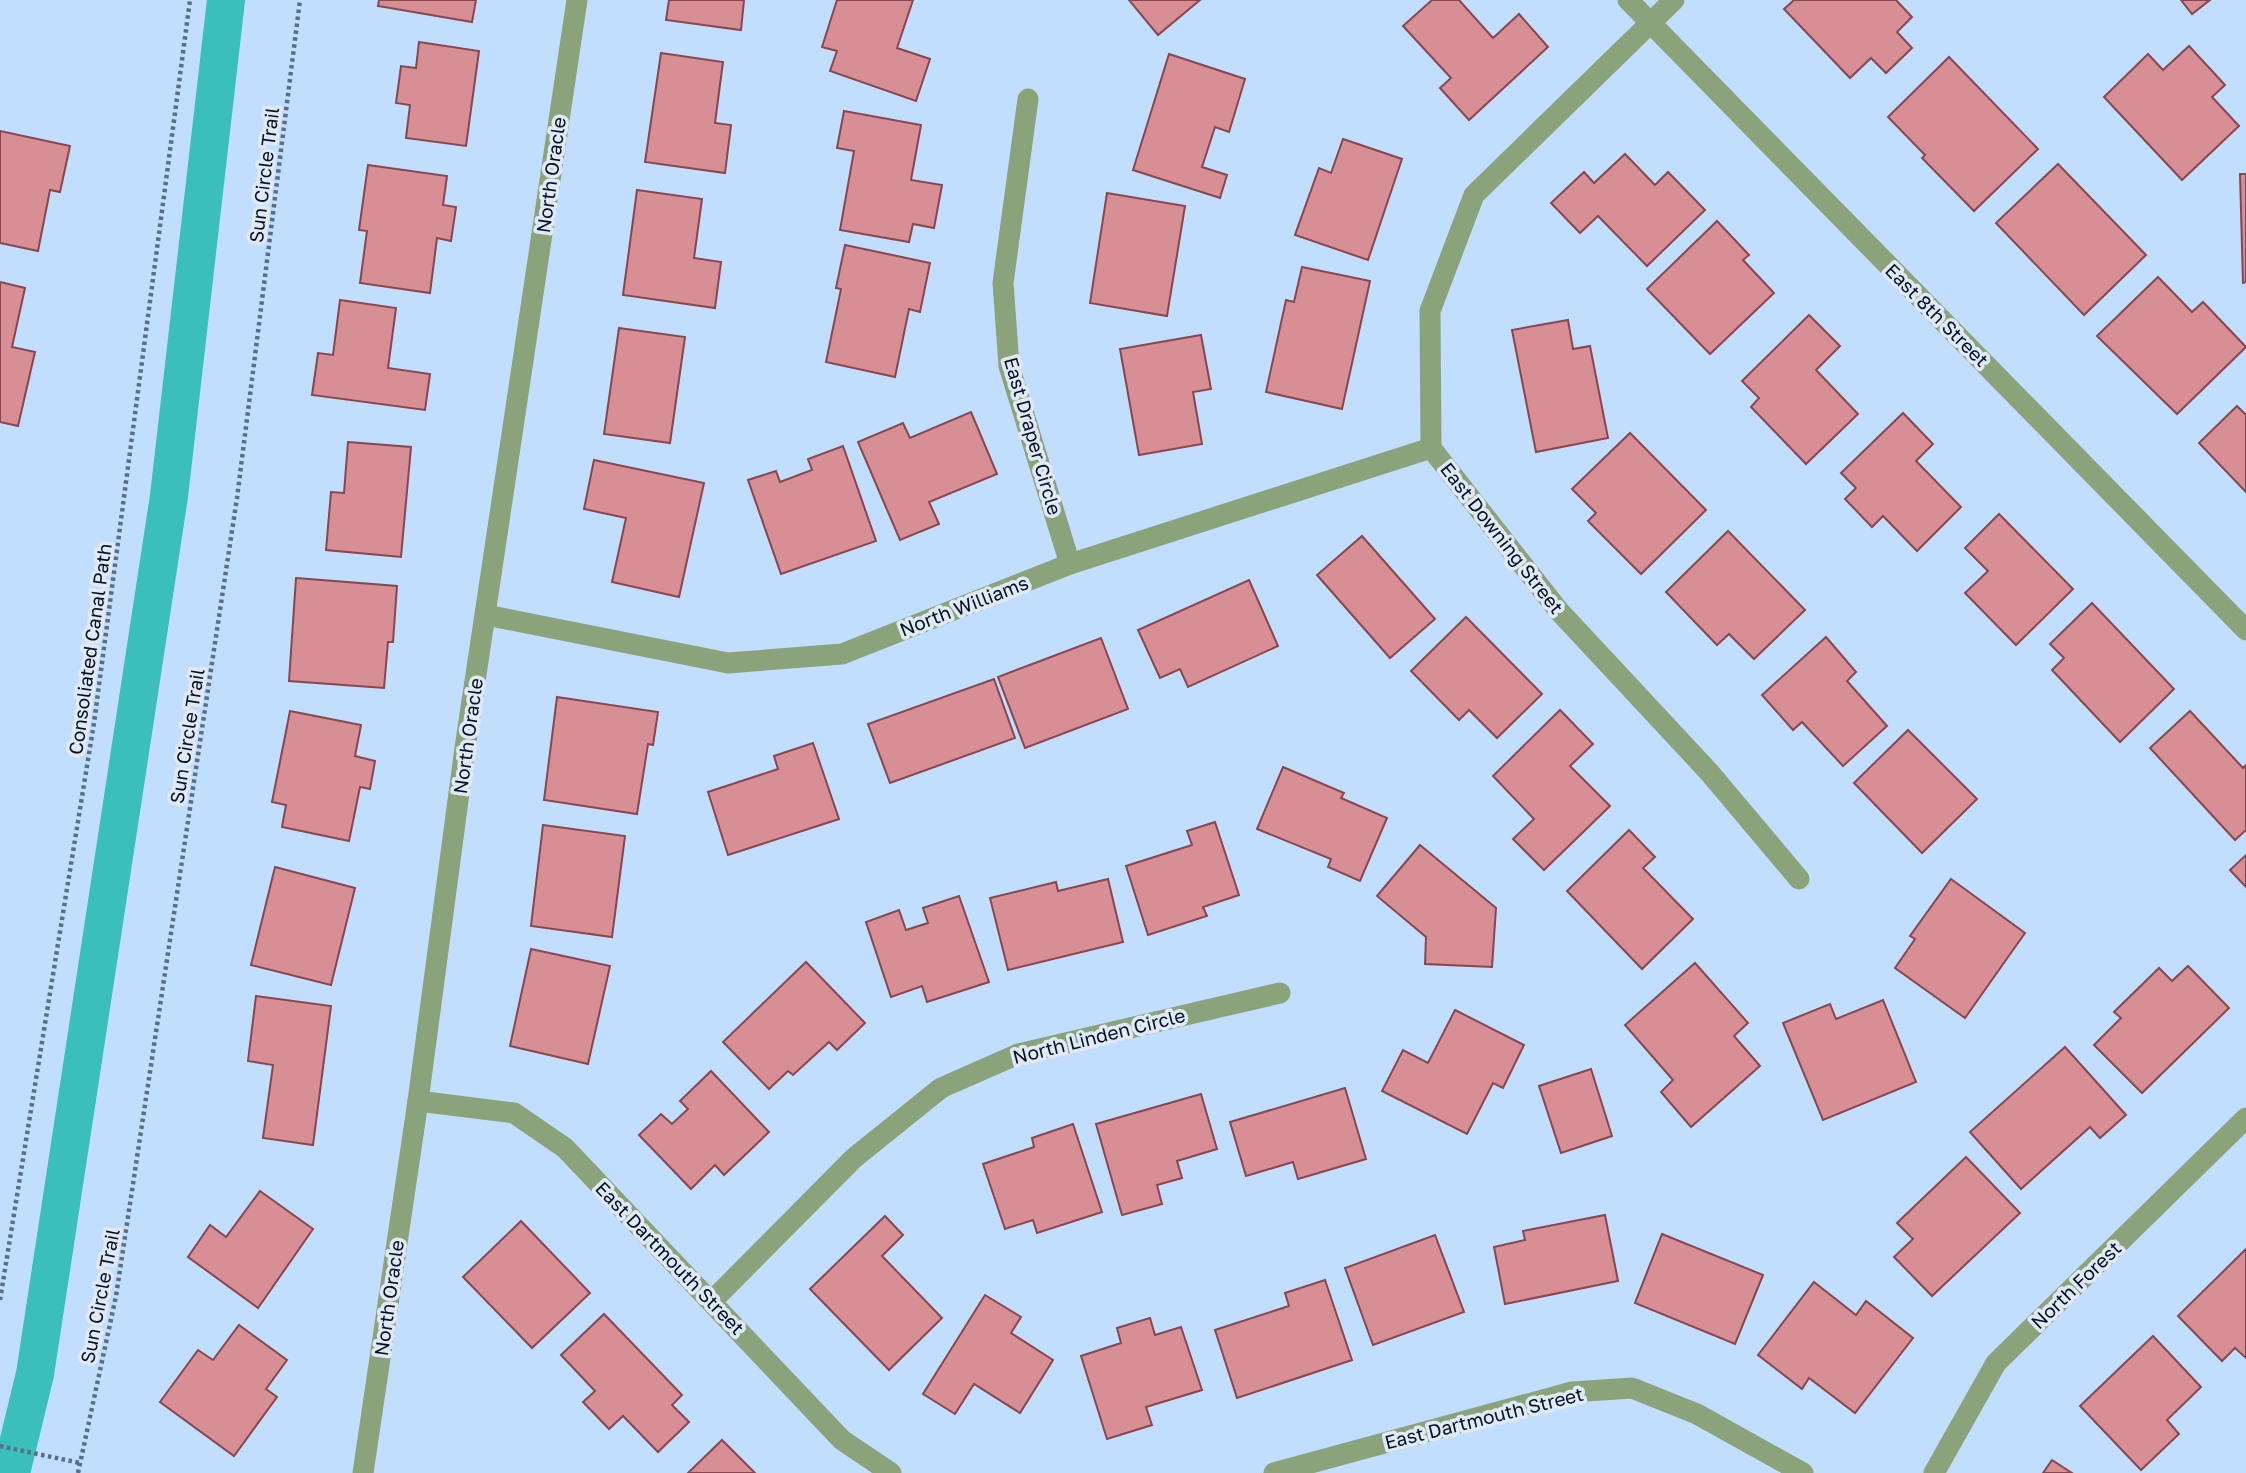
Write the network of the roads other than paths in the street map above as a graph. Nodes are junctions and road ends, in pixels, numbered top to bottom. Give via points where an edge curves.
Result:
1 (577, 0) edge
2 (1628, 0) edge
3 (1674, 0) edge
4 (1650, 24) junction
5 (1028, 99) dead end
6 (1431, 448) junction
7 (1070, 564) junction
8 (485, 615) junction
9 (2246, 630) edge
10 (1800, 878) dead end
11 (1280, 993) dead end
12 (418, 1101) junction
13 (2246, 1118) edge
14 (712, 1301) junction
15 (363, 1473) edge
16 (891, 1473) edge
17 (1274, 1473) edge
18 (1803, 1473) edge
19 (1934, 1473) edge

1 - 8 street, North Oracle
2 - 4 street, East 8th Street
3 - 4 street, East Downing Street
4 - 6 street, East Downing Street via 1474,195 1430,311
4 - 9 street, East 8th Street
5 - 7 street, East Draper Circle via 1003,284 1009,366
6 - 7 street, North Williams
6 - 10 street, East Downing Street via 1559,611
7 - 8 street, North Williams via 842,654 727,663
8 - 12 street, North Oracle
11 - 14 street, North Linden Circle via 1018,1054 941,1088 854,1158
12 - 14 street, East Dartmouth Street via 514,1114 565,1148
12 - 15 street, North Oracle
13 - 19 street, North Forest via 1997,1363
14 - 16 street, East Dartmouth Street via 842,1440
17 - 18 street, East Dartmouth Street via 1572,1392 1632,1388 1697,1414

